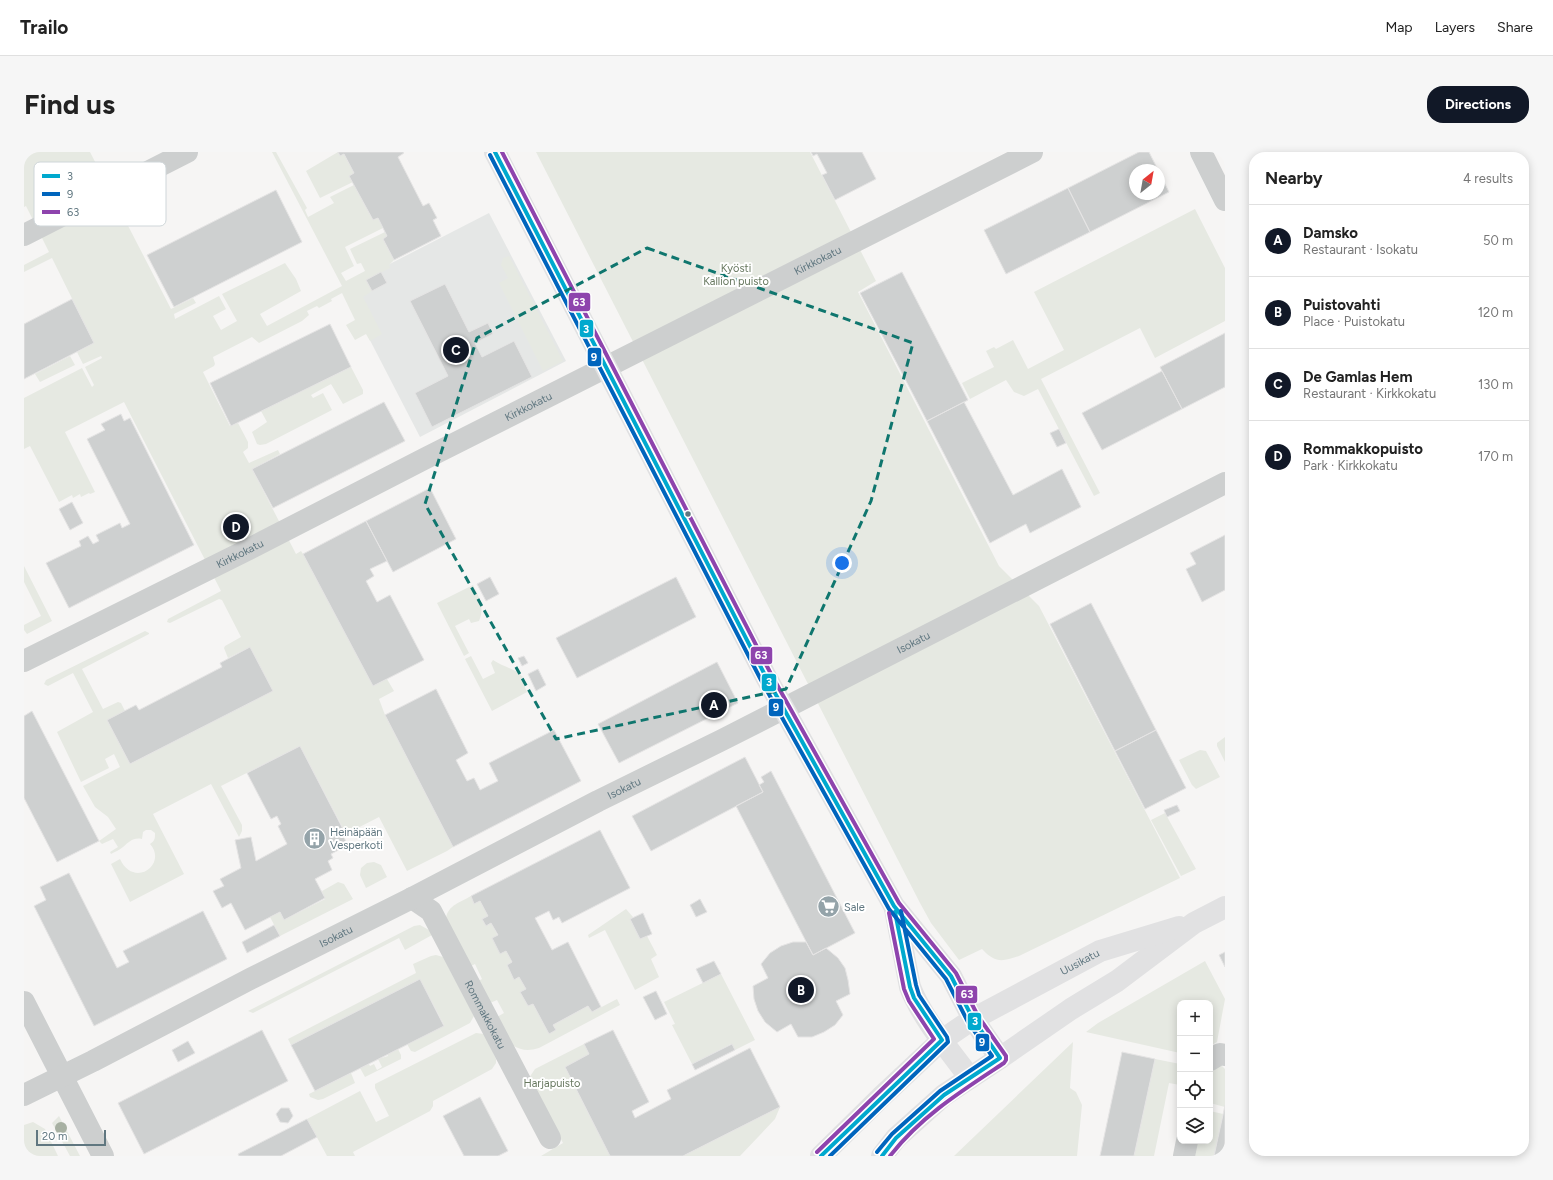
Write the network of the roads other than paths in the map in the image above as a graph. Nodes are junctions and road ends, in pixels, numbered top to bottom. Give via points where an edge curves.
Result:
1 (187, 152) edge
2 (495, 152) edge
3 (1032, 152) edge
4 (1201, 152) edge
5 (166, 163) edge
6 (1225, 200) edge
7 (42, 226) edge
8 (24, 235) edge
9 (606, 367) junction
10 (1225, 482) edge
11 (24, 661) edge
12 (783, 708) junction
13 (412, 898) junction
14 (894, 906) junction
15 (1225, 907) edge
16 (1194, 923) junction
17 (24, 1002) edge
18 (973, 1019) junction
19 (942, 1040) junction
20 (1225, 1055) edge
21 (1000, 1058) junction
22 (1213, 1058) edge
23 (62, 1077) junction
24 (970, 1078) junction
25 (24, 1095) edge
26 (550, 1138) dead end
27 (1186, 1144) edge
28 (103, 1156) edge
29 (821, 1156) edge
30 (882, 1156) edge
31 (1184, 1156) edge

1 - 5 street
2 - 9 main road
3 - 9 street, Kirkkokatu
4 - 6 street
7 - 8 street
9 - 11 street, Kirkkokatu via 424,458 253,548
9 - 12 main road
10 - 12 street, Isokatu
12 - 13 street, Isokatu
12 - 14 main road
13 - 23 street, Isokatu
13 - 26 street, Rommakkokatu via 431,911
14 - 18 main road via 951,976
14 - 19 main road via 910,987 914,998
15 - 16 main road, Uusikatu
16 - 18 main road, Uusikatu via 1100,951
16 - 21 main road, Uusikatu via 1117,981
17 - 23 street
18 - 19 main road, Uusikatu
18 - 21 main road
19 - 24 main road
19 - 29 main road, Uusikatu
20 - 22 street via 1220,1054
21 - 24 main road, Uusikatu
23 - 25 street, Isokatu
23 - 28 street
24 - 30 main road, Uusikatu via 938,1101 896,1138
27 - 31 street

